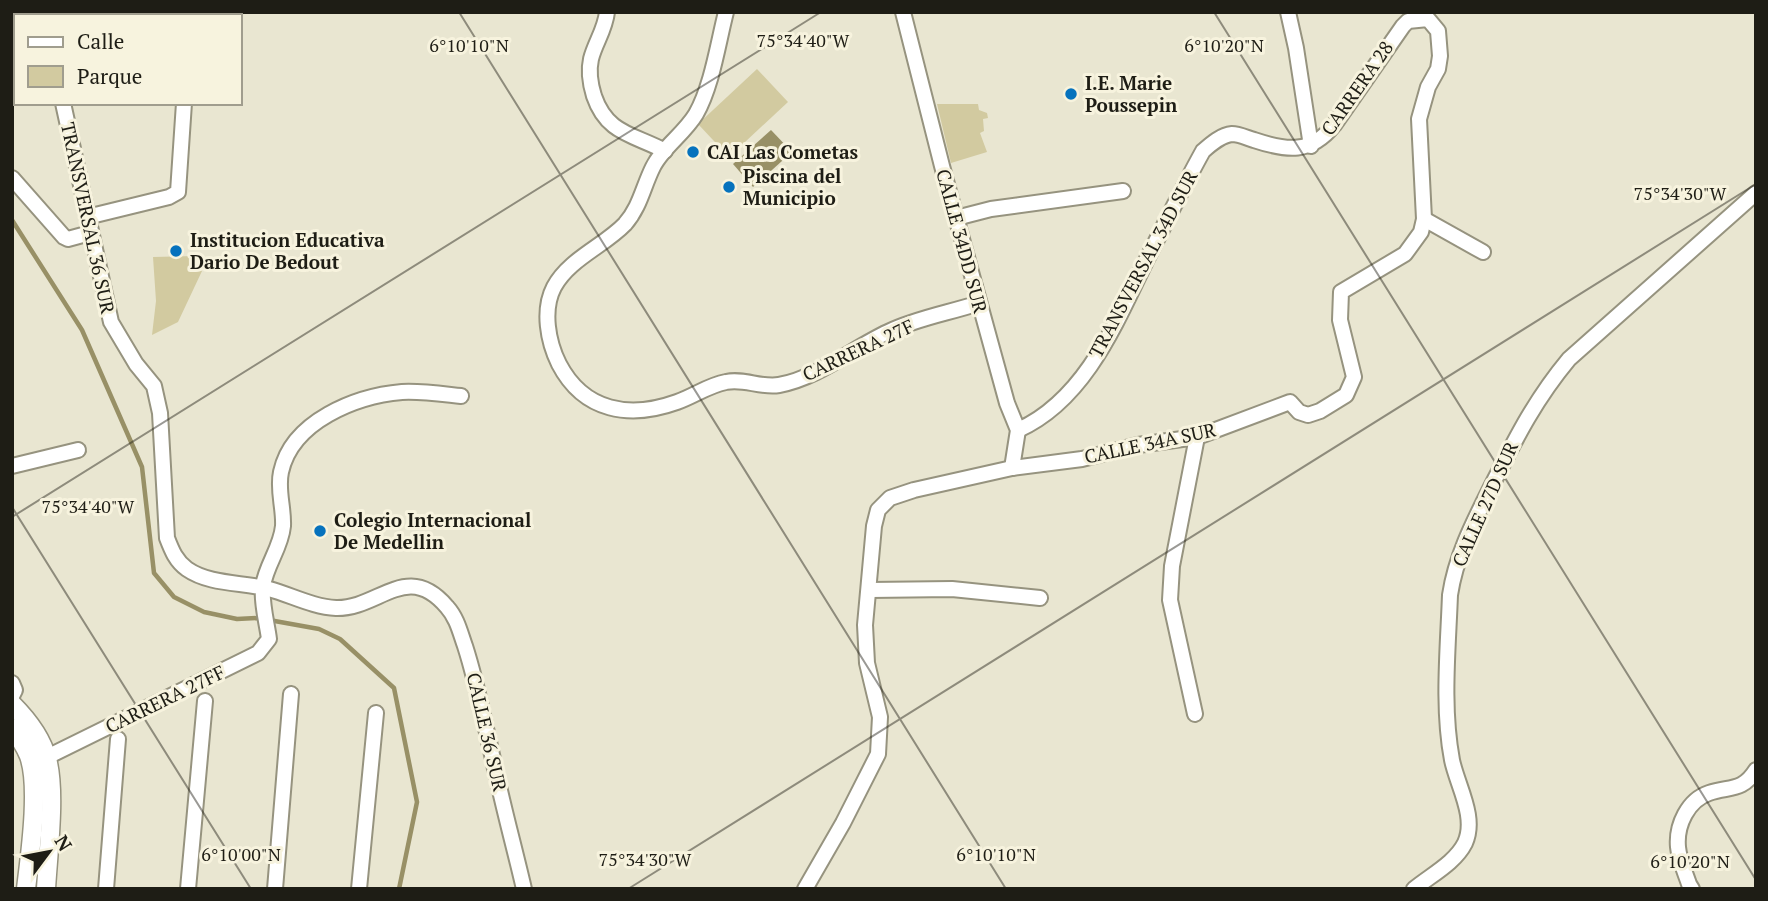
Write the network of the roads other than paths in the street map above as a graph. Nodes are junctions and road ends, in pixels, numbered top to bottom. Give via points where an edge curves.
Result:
1 (607, 12) edge
2 (726, 12) edge
3 (903, 12) edge
4 (1288, 12) edge
5 (1428, 19) joint
6 (63, 105) edge
7 (184, 105) edge
8 (1311, 146) junction
9 (1203, 150) joint
10 (664, 151) junction
11 (12, 178) edge
12 (1123, 191) dead end
13 (1756, 193) edge
14 (86, 217) junction
15 (956, 218) junction
16 (1424, 219) junction
17 (90, 233) junction
18 (1483, 252) dead end
19 (979, 303) junction
20 (461, 396) dead end
21 (1018, 430) junction
22 (1197, 437) junction
23 (78, 450) dead end
24 (12, 466) edge
25 (1012, 468) junction
26 (870, 590) junction
27 (263, 592) junction
28 (1040, 598) dead end
29 (12, 683) edge
30 (291, 694) dead end
31 (12, 696) edge
32 (205, 701) dead end
33 (12, 704) edge
34 (376, 713) dead end
35 (1195, 715) dead end
36 (12, 728) edge
37 (118, 738) dead end
38 (47, 757) junction
39 (1756, 770) edge
40 (26, 889) edge
41 (46, 889) edge
42 (106, 889) edge
43 (188, 889) edge
44 (275, 889) edge
45 (359, 889) edge
46 (524, 889) edge
47 (805, 889) edge
48 (1414, 889) edge
49 (1692, 889) edge

1 - 10 street via 589,77 599,110 623,133
2 - 10 street via 698,110
3 - 15 street, CALLE 34DD SUR
4 - 8 street
5 - 8 street, CARRERA 28 via 1403,26 1334,125
5 - 16 street, CALLE 34A SUR via 1438,31 1440,56 1419,118
6 - 14 street, TRANSVERSAL 36 SUR
7 - 14 street via 178,192
8 - 9 street, CARRERA 28 via 1280,146 1232,134
9 - 21 street, TRANSVERSAL 34D SUR via 1090,366 1054,407
10 - 19 street, CARRERA 27F via 634,212 562,275 549,301 551,345 560,365 572,383 603,407 657,408 725,382 779,385 804,377 902,326
11 - 17 street via 64,237
12 - 15 street
13 - 48 street, CALLE 27D SUR via 1569,359 1525,419 1465,539 1450,595 1448,732 1469,825 1465,843 1450,861
14 - 17 street, TRANSVERSAL 36 SUR
15 - 19 street, CALLE 34DD SUR
16 - 18 street
16 - 22 street, CALLE 34A SUR via 1422,233 1405,254 1341,292 1340,320 1354,377 1346,395 1308,415 1290,402
17 - 27 street, TRANSVERSAL 36 SUR via 111,322 154,386 160,413 167,538 174,557 205,578
19 - 21 street, CALLE 34DD SUR
20 - 27 street via 404,392 366,399 320,419 299,437 281,473 283,527
21 - 25 street, CALLE 34DD SUR
22 - 25 street, CALLE 34A SUR
22 - 35 street via 1172,566 1170,600
23 - 24 street
25 - 26 street, CALLE 34A SUR via 890,498 878,510 874,526
26 - 28 street via 952,589
26 - 47 street, CALLE 34A SUR via 865,625 867,663 880,717 878,754
27 - 38 street, CARRERA 27FF via 269,639 258,653
27 - 46 street, CALLE 36 SUR via 337,608 407,586 425,589 449,609 476,680
29 - 31 street
30 - 44 street
32 - 43 street
33 - 38 main road
34 - 45 street
36 - 40 main road via 30,758 33,779
37 - 42 street
38 - 41 main road via 51,778
39 - 49 street via 1733,789 1706,794 1684,814 1678,847

